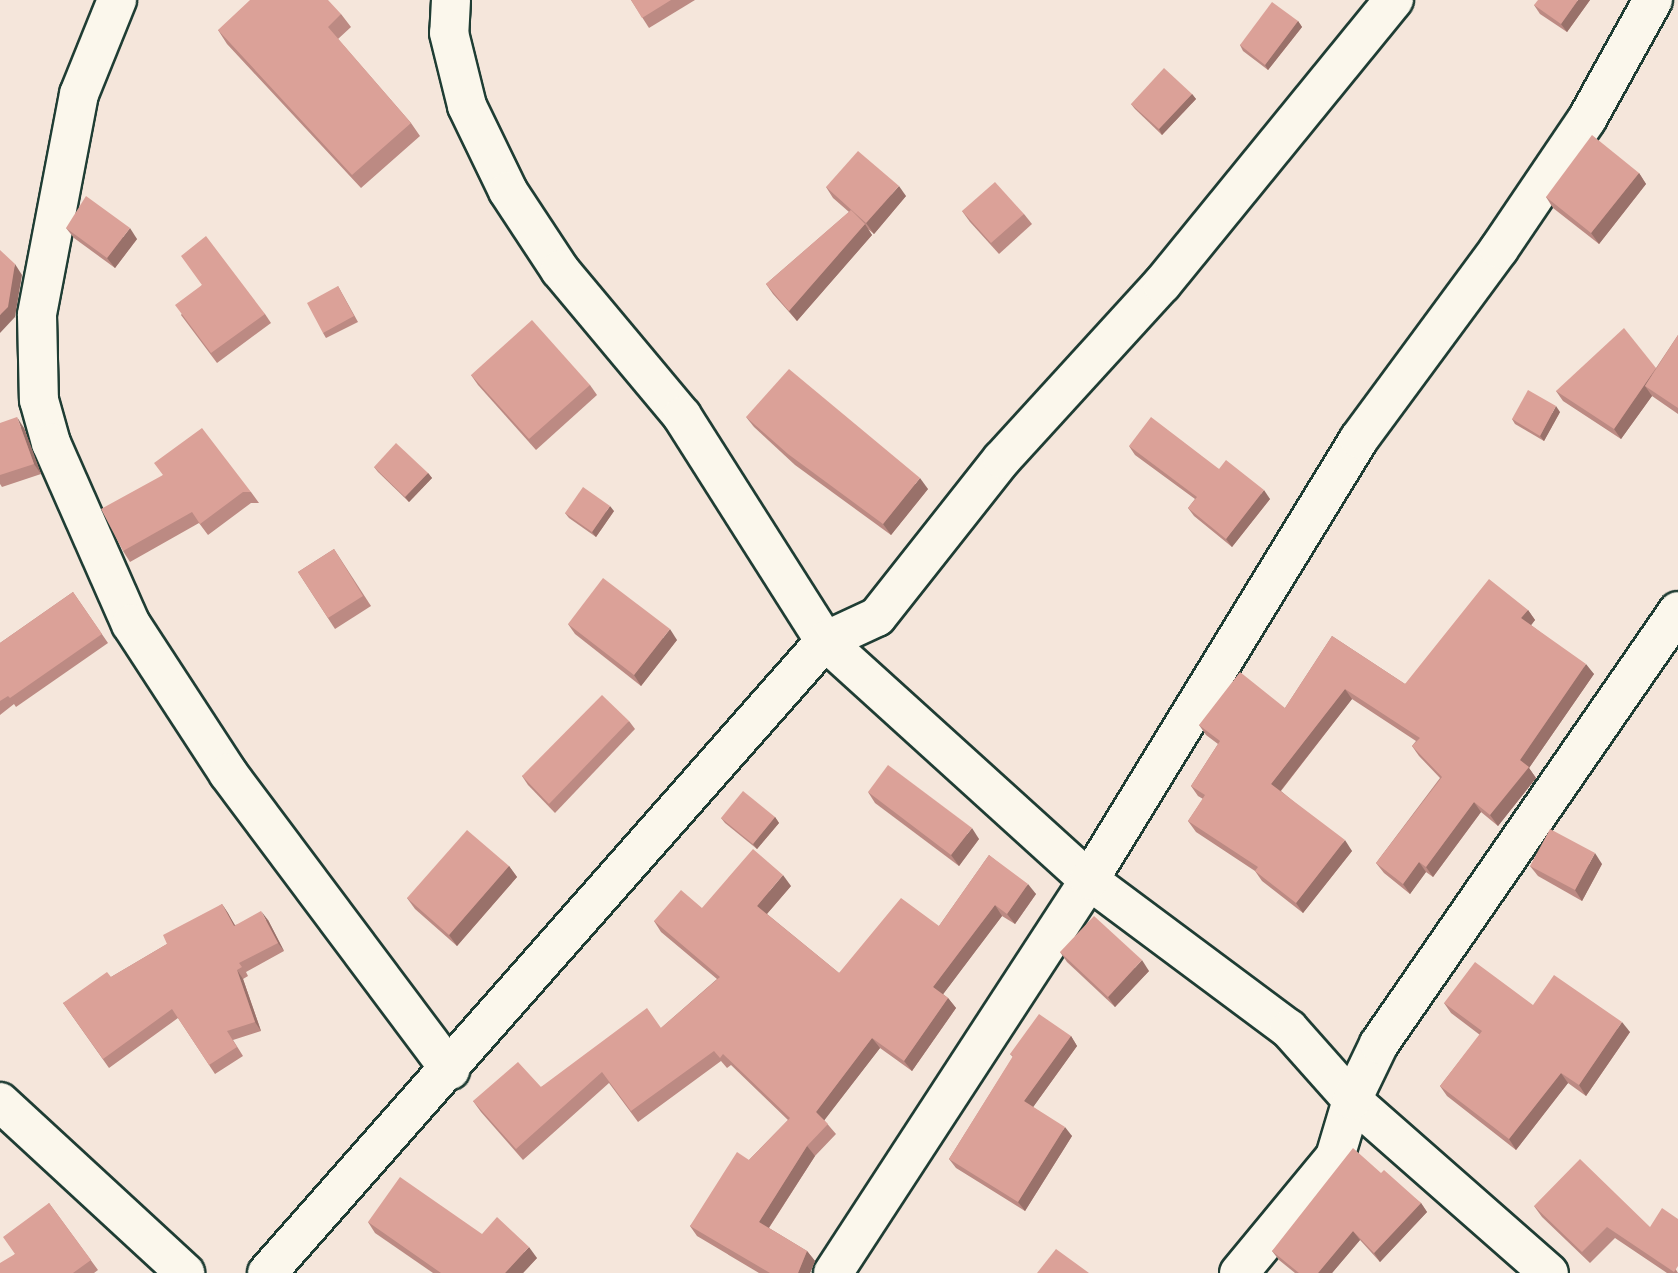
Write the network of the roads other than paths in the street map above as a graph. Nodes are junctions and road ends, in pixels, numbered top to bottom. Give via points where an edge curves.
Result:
1 (117, 0) edge
2 (451, 0) edge
3 (1394, 0) edge
4 (1653, 0) edge
5 (1678, 611) edge
6 (825, 641) junction
7 (1089, 880) junction
8 (450, 1070) junction
9 (1352, 1100) junction
10 (0, 1102) edge
11 (185, 1273) edge
12 (267, 1273) edge
13 (833, 1273) edge
14 (1238, 1273) edge
15 (1549, 1273) edge

1 - 8 street via 79,94 37,316 39,400 51,443 131,624 228,773
2 - 6 street via 449,33 467,106 508,191 560,270 682,416
3 - 6 street via 1162,284 1002,459 877,617
4 - 7 street via 1587,119 1499,249 1359,439
5 - 9 street via 1379,1044
6 - 7 street
6 - 8 street
7 - 9 street via 1289,1029
7 - 13 street
8 - 12 street
9 - 14 street via 1335,1157
9 - 15 street
10 - 11 street

